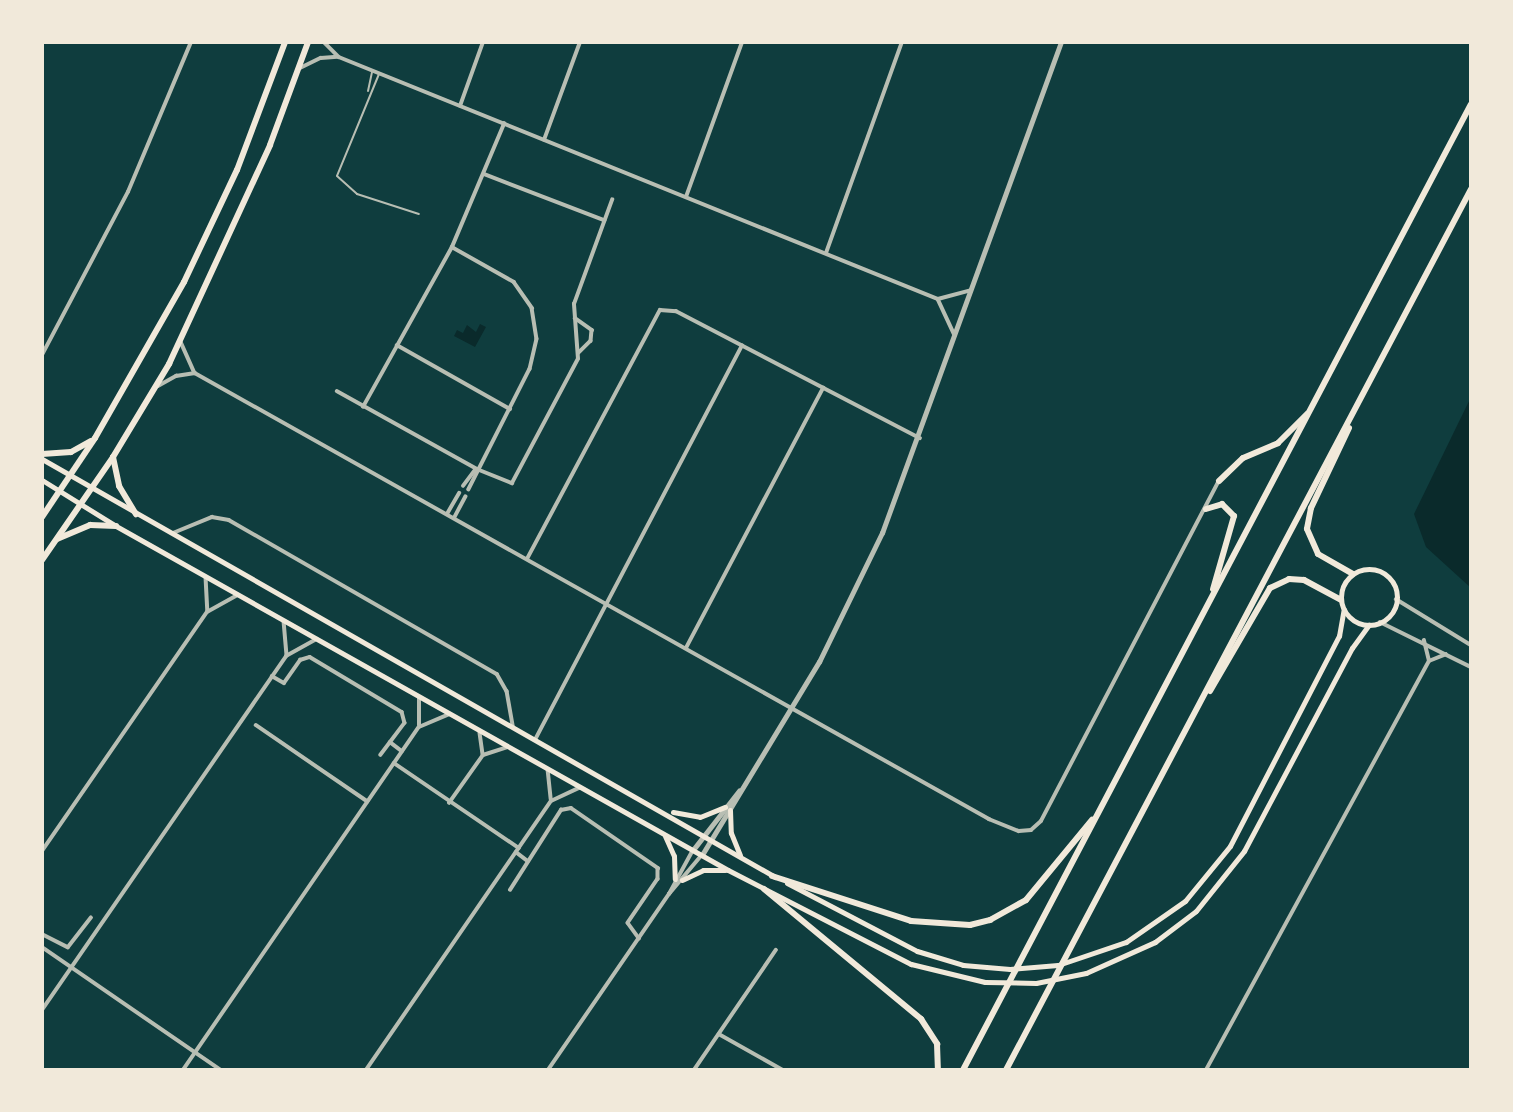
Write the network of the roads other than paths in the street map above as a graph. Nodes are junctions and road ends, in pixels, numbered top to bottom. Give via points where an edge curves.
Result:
1 (191, 42) edge
2 (285, 42) edge
3 (308, 42) edge
4 (324, 42) edge
5 (483, 42) edge
6 (580, 42) edge
7 (742, 42) edge
8 (902, 42) edge
9 (1061, 42) edge
10 (339, 57) junction
11 (298, 69) junction
12 (373, 71) junction
13 (379, 73) junction
14 (368, 92) junction
15 (1471, 104) edge
16 (460, 106) junction
17 (504, 124) junction
18 (544, 140) junction
19 (484, 174) junction
20 (1471, 189) edge
21 (686, 197) junction
22 (612, 200) dead end
23 (419, 214) dead end
24 (604, 220) junction
25 (452, 247) junction
26 (826, 253) junction
27 (973, 288) junction
28 (938, 299) junction
29 (575, 318) junction
30 (955, 336) junction
31 (180, 340) junction
32 (397, 345) junction
33 (742, 346) junction
34 (579, 353) junction
35 (42, 355) edge
36 (195, 373) junction
37 (156, 387) junction
38 (823, 388) junction
39 (1367, 388) junction
40 (337, 391) dead end
41 (363, 407) junction
42 (1314, 408) junction
43 (510, 409) junction
44 (95, 438) junction
45 (920, 439) junction
46 (42, 457) edge
47 (113, 457) junction
48 (477, 469) junction
49 (70, 476) junction
50 (42, 480) edge
51 (1219, 481) joint
52 (463, 486) dead end
53 (91, 489) junction
54 (469, 489) dead end
55 (61, 491) junction
56 (458, 493) dead end
57 (465, 497) dead end
58 (81, 504) junction
59 (1206, 509) junction
60 (136, 514) junction
61 (447, 514) junction
62 (42, 517) edge
63 (454, 518) junction
64 (116, 526) junction
65 (170, 533) junction
66 (56, 540) junction
67 (527, 559) junction
68 (42, 560) edge
69 (1353, 574) junction
70 (206, 577) junction
71 (238, 595) junction
72 (1396, 599) junction
73 (1341, 600) junction
74 (607, 603) junction
75 (1208, 606) junction
76 (1344, 609) junction
77 (207, 612) junction
78 (284, 621) junction
79 (1380, 622) junction
80 (1369, 625) junction
81 (317, 639) junction
82 (1424, 641) junction
83 (1471, 645) edge
84 (686, 648) junction
85 (1447, 653) junction
86 (286, 656) junction
87 (1429, 661) junction
88 (1471, 667) edge
89 (272, 676) junction
90 (419, 696) junction
91 (792, 707) junction
92 (1196, 709) junction
93 (450, 713) junction
94 (256, 725) dead end
95 (513, 725) junction
96 (419, 727) junction
97 (479, 730) junction
98 (536, 738) junction
99 (390, 742) junction
100 (509, 747) junction
101 (402, 751) junction
102 (381, 755) dead end
103 (483, 755) junction
104 (394, 763) junction
105 (547, 767) junction
106 (582, 788) junction
107 (368, 801) junction
108 (551, 801) junction
109 (449, 803) junction
110 (727, 808) junction
111 (1100, 810) junction
112 (666, 811) junction
113 (663, 834) junction
114 (704, 834) junction
115 (712, 839) junction
116 (517, 850) junction
117 (693, 850) junction
118 (42, 851) edge
119 (702, 855) junction
120 (741, 857) junction
121 (528, 861) junction
122 (728, 870) junction
123 (772, 876) junction
124 (675, 879) junction
125 (682, 880) junction
126 (764, 889) junction
127 (510, 890) dead end
128 (669, 894) junction
129 (91, 918) dead end
130 (42, 934) edge
131 (639, 938) junction
132 (42, 947) edge
133 (776, 950) dead end
134 (72, 967) junction
135 (42, 1010) edge
136 (719, 1034) junction
137 (195, 1052) junction
138 (773, 1064) junction
139 (183, 1070) edge
140 (221, 1070) edge
141 (366, 1070) edge
142 (548, 1070) edge
143 (694, 1070) edge
144 (770, 1070) edge
145 (783, 1070) edge
146 (938, 1070) edge
147 (964, 1070) edge
148 (1006, 1070) edge
149 (1206, 1070) edge

1 - 35 street via 128,192
2 - 44 main road via 248,144 203,244
3 - 11 main road
4 - 10 street
5 - 16 street
6 - 18 street
7 - 21 street
8 - 26 street
9 - 27 street
10 - 11 street via 321,58
10 - 12 street
11 - 31 main road via 270,145
12 - 13 street
12 - 14 lane
13 - 14 lane
13 - 16 street
14 - 23 lane via 337,168 338,180 357,194
15 - 42 main road
16 - 17 street
17 - 18 street
17 - 19 street
18 - 21 street
19 - 24 street
19 - 25 street
20 - 39 main road
21 - 26 street
22 - 24 street
24 - 29 street via 573,304
25 - 32 street
25 - 43 street via 502,272 532,308 535,354
26 - 28 street
27 - 28 street
27 - 30 street
28 - 30 street
29 - 34 street
29 - 34 street via 592,330 592,341
30 - 45 street
31 - 36 street
31 - 37 main road
32 - 41 street
32 - 43 street
33 - 38 street
33 - 67 street via 670,309 655,313
33 - 74 street
34 - 48 street via 514,480 504,483
36 - 37 street via 176,376
36 - 61 street
37 - 47 main road
38 - 45 street
38 - 84 street
39 - 69 main road via 1308,522 1309,541 1318,554
39 - 92 main road
40 - 41 street
41 - 48 street
42 - 51 main road via 1278,443 1243,458
42 - 75 main road
43 - 48 street
44 - 46 main road via 71,452
44 - 49 main road
45 - 91 street via 851,600
46 - 49 main road
47 - 53 main road
47 - 60 main road via 120,486
48 - 52 street
48 - 54 street
49 - 53 main road
49 - 55 main road
50 - 55 main road
51 - 59 street
53 - 58 main road
53 - 60 main road
55 - 58 main road
55 - 62 main road
56 - 61 street
57 - 63 street
58 - 64 main road
58 - 66 main road
59 - 75 main road via 1225,505 1234,521
59 - 91 street via 1041,821 1031,830 1019,831 989,819
60 - 65 main road
61 - 63 street
63 - 67 street
64 - 66 main road via 90,525
64 - 70 main road
65 - 95 main road
65 - 95 street via 212,517 229,520 497,674 507,691
66 - 68 main road
67 - 74 street
69 - 72 main road via 1367,569 1382,573 1393,584
69 - 73 main road via 1343,585
70 - 71 main road
70 - 77 street via 210,594
71 - 77 street
71 - 78 main road
72 - 79 main road
72 - 83 street
73 - 76 main road
73 - 92 main road via 1304,580 1289,579 1270,588
74 - 84 street
74 - 98 street
75 - 111 main road
76 - 80 main road via 1354,621
76 - 123 main road via 1339,636 1230,846 1202,884 1166,917 1126,942 1081,959 998,969 917,951
77 - 118 street
78 - 81 main road
78 - 86 street
79 - 80 main road
79 - 82 street
80 - 126 main road via 1352,648 1244,851 1214,892 1176,927 1133,955 1061,979 1010,984 960,979 911,964
81 - 86 street
81 - 90 main road
82 - 85 street
82 - 87 street
84 - 91 street
85 - 87 street
85 - 88 street
86 - 89 street
87 - 149 street
89 - 99 street via 284,683 302,658 312,659 404,714 405,723
89 - 134 street
90 - 93 main road
90 - 96 street
91 - 110 street
92 - 148 main road
93 - 96 street
93 - 97 main road
94 - 107 street
95 - 98 main road
96 - 101 street
97 - 100 main road
97 - 103 street
98 - 112 main road
99 - 101 street
99 - 102 street
100 - 103 street
100 - 105 main road
101 - 104 street
103 - 109 street
104 - 107 street
104 - 109 street
105 - 106 main road
105 - 108 street
106 - 108 street via 565,791
106 - 113 main road
107 - 137 street
108 - 116 street
109 - 116 street
110 - 112 main road via 700,817
110 - 114 street
110 - 115 street
110 - 120 main road via 730,833
111 - 123 main road via 1026,900 990,920 970,925 911,920
111 - 147 main road
112 - 114 main road
113 - 117 main road
113 - 124 main road via 674,856
114 - 115 main road
114 - 117 street
115 - 119 street
115 - 120 main road
116 - 121 street
116 - 141 street
117 - 119 main road
117 - 124 street
119 - 122 main road
119 - 125 street
120 - 123 main road
121 - 127 street
121 - 131 street via 567,807 657,866 658,879 628,923
122 - 125 main road via 703,870
122 - 126 main road
124 - 128 street
125 - 128 street
126 - 146 main road via 920,1018 936,1044
128 - 131 street
129 - 130 street via 68,947
131 - 142 street
132 - 134 street
133 - 136 street
134 - 135 street
134 - 137 street
136 - 138 street
136 - 143 street
137 - 139 street
137 - 140 street
138 - 144 street
138 - 145 street

